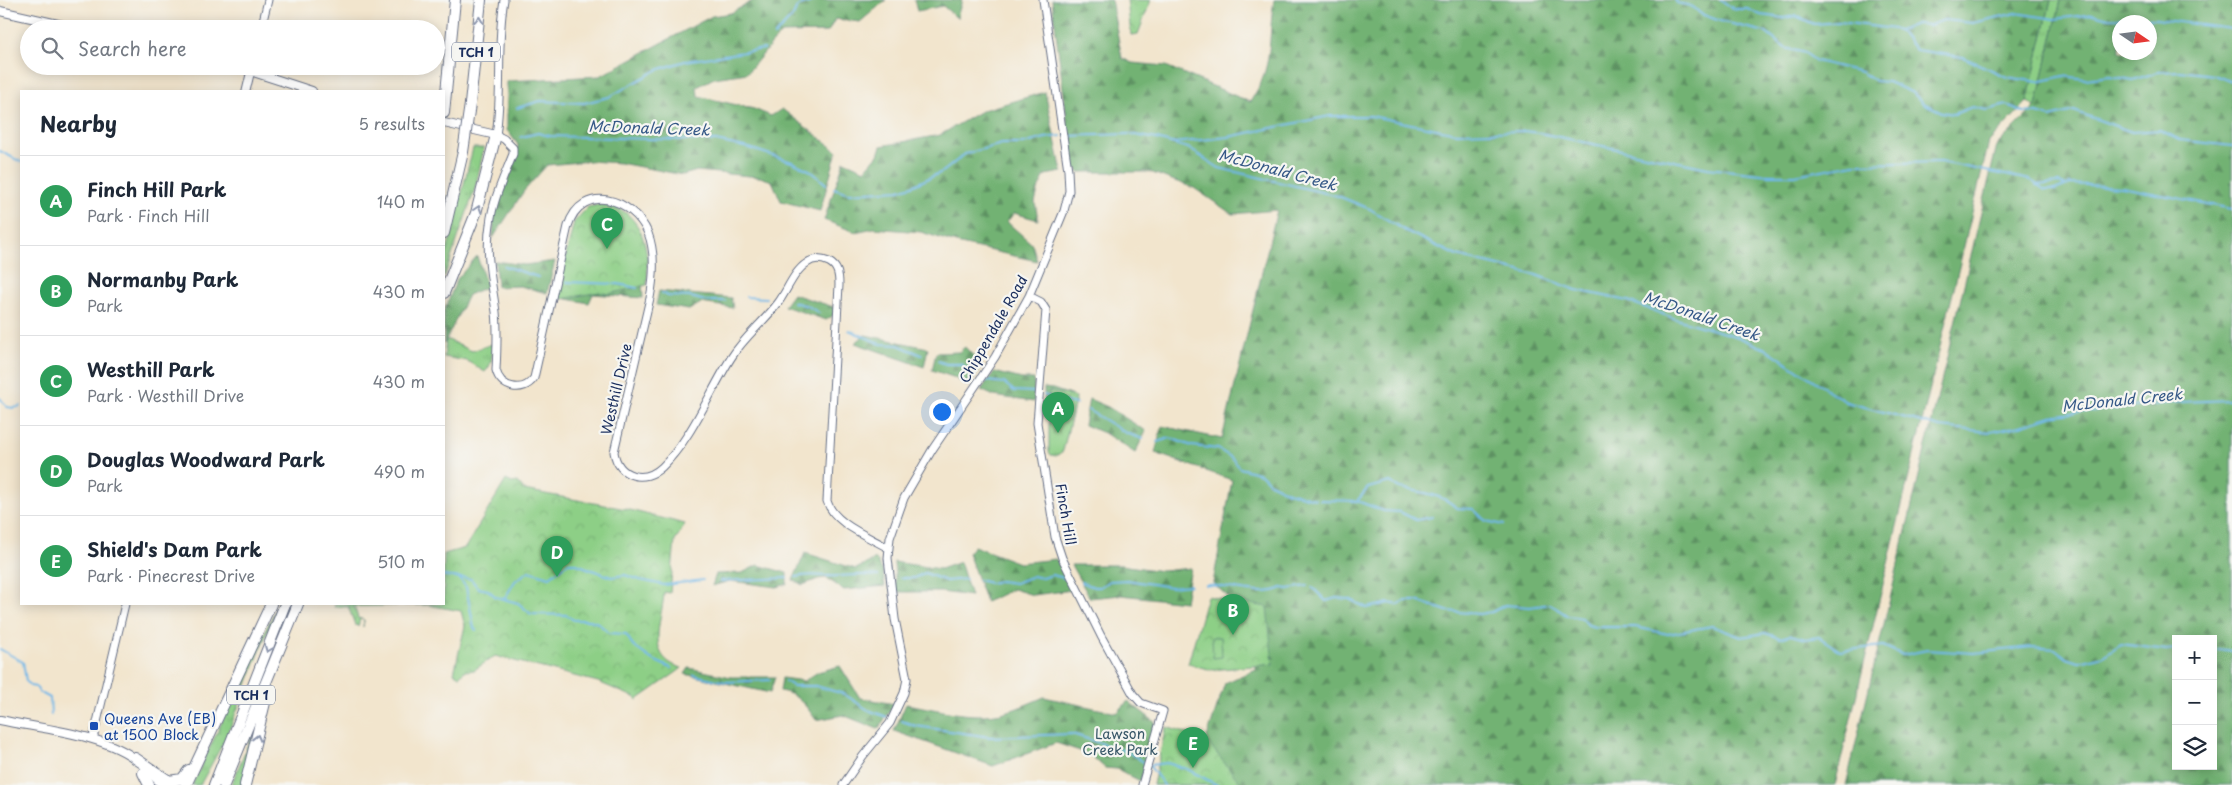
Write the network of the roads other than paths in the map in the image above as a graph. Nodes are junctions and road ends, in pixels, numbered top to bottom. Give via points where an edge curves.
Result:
1 (268, 0) edge
2 (455, 0) edge
3 (481, 0) edge
4 (504, 0) edge
5 (1043, 0) edge
6 (0, 11) edge
7 (40, 20) edge
8 (263, 20) edge
9 (250, 75) edge
10 (266, 75) edge
11 (246, 90) edge
12 (308, 90) edge
13 (445, 99) edge
14 (445, 123) edge
15 (496, 136) junction
16 (445, 229) edge
17 (445, 290) edge
18 (1029, 296) junction
19 (888, 548) junction
20 (125, 605) edge
21 (271, 605) edge
22 (285, 605) edge
23 (298, 605) edge
24 (0, 720) edge
25 (215, 723) junction
26 (93, 739) junction
27 (135, 758) junction
28 (142, 773) junction
29 (1143, 782) edge
30 (148, 785) edge
31 (153, 785) edge
32 (162, 785) edge
33 (186, 785) edge
34 (214, 785) edge
35 (224, 785) edge
36 (245, 785) edge
37 (843, 785) edge

1 - 8 street
2 - 13 highway, TCH 1
16 -> 3 highway, TCH 1, bridge via 463,152
4 - 15 street
5 - 18 street, Chippendale Road via 1069,191
6 - 7 main road
9 - 11 street
10 - 12 main road
14 - 15 main road
17 -> 15 highway via 476,213
15 - 19 street, Westhill Drive via 513,148 496,198 488,247 496,320 496,370 501,381 508,386 520,387 534,378 568,226 575,211 589,201 608,200 631,211 645,228 652,250 652,286 614,452 621,469 636,477 653,474 672,455 736,351 777,305 801,268 817,259 829,263 838,273 839,285 827,502 838,518
18 - 19 street, Chippendale Road via 995,357 911,483
18 - 29 street, Finch Hill via 1041,302 1046,310 1038,423 1055,537 1062,558 1133,694 1141,703 1163,711
19 - 37 street, Chippendale Road via 895,619 906,679 904,693 890,723
20 - 26 street
21 - 25 highway
22 -> 34 highway, TCH 1
23 - 35 highway, TCH 1
36 -> 23 highway via 270,682
24 - 26 main road
25 - 27 highway via 188,772 179,781 165,780
25 - 33 highway
26 - 27 main road
27 - 28 main road
27 - 32 main road
28 - 30 highway
28 - 31 main road

